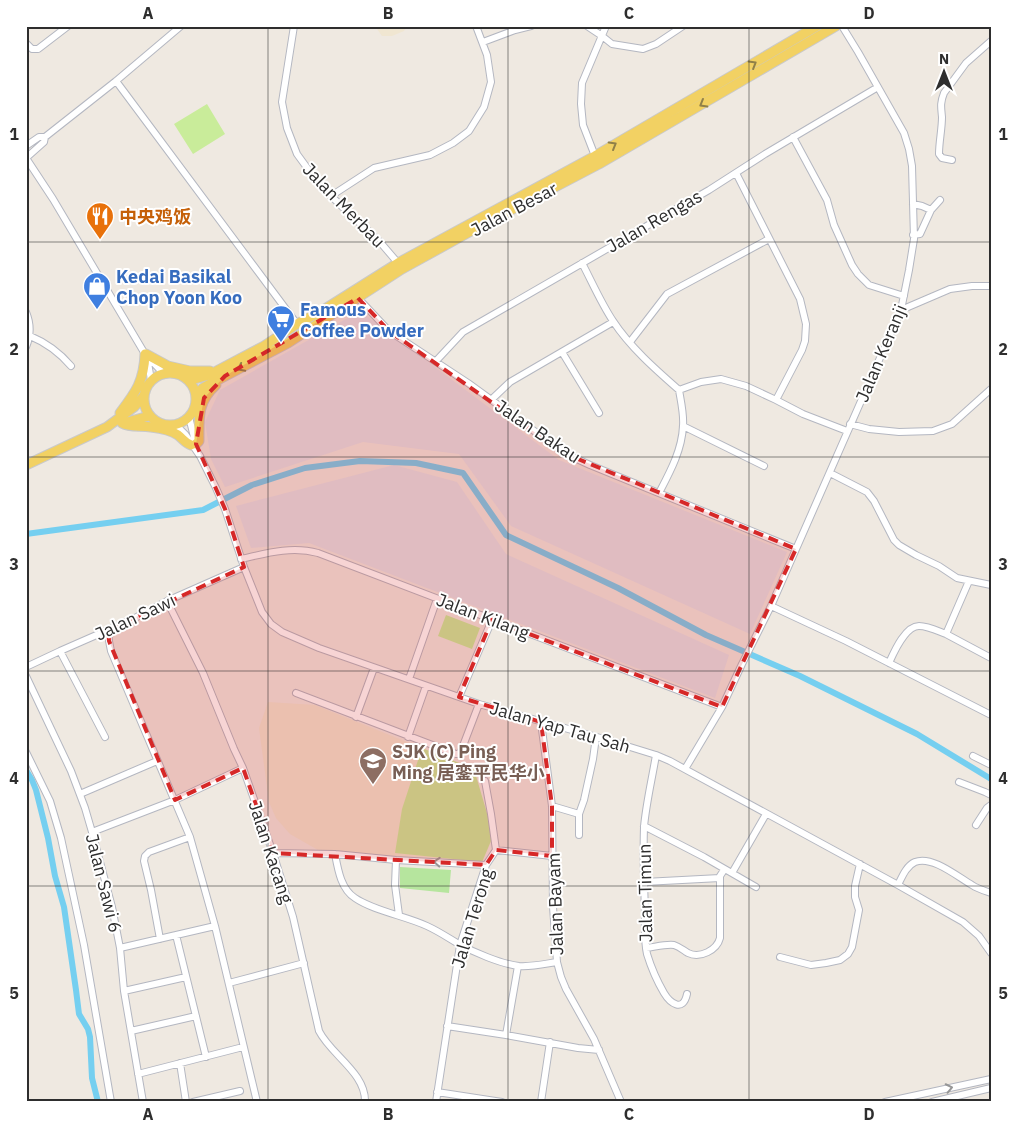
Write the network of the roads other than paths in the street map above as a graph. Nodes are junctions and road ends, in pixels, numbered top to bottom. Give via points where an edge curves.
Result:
1 (68, 26) edge
2 (181, 26) edge
3 (294, 26) edge
4 (476, 26) edge
5 (531, 26) edge
6 (587, 26) edge
7 (606, 26) edge
8 (683, 26) edge
9 (817, 26) edge
10 (836, 26) edge
11 (842, 26) edge
12 (602, 36) junction
13 (991, 41) edge
14 (483, 42) junction
15 (26, 44) edge
16 (116, 81) junction
17 (878, 87) junction
18 (45, 137) junction
19 (793, 137) junction
20 (26, 146) edge
21 (595, 156) junction
22 (26, 158) edge
23 (952, 160) dead end
24 (736, 173) junction
25 (331, 196) junction
26 (940, 200) dead end
27 (913, 204) junction
28 (932, 210) junction
29 (914, 235) junction
30 (768, 239) junction
31 (398, 263) junction
32 (582, 263) junction
33 (991, 286) edge
34 (904, 296) junction
35 (358, 298) junction
36 (901, 310) junction
37 (26, 312) edge
38 (613, 322) junction
39 (297, 324) junction
40 (30, 336) junction
41 (630, 342) junction
42 (26, 347) edge
43 (562, 352) junction
44 (146, 355) junction
45 (436, 361) junction
46 (71, 366) dead end
47 (163, 373) junction
48 (223, 373) junction
49 (151, 380) junction
50 (188, 380) junction
51 (679, 390) junction
52 (991, 390) edge
53 (196, 395) junction
54 (143, 397) junction
55 (491, 400) junction
56 (776, 400) junction
57 (599, 413) dead end
58 (150, 416) junction
59 (189, 417) junction
60 (121, 420) junction
61 (176, 424) junction
62 (850, 424) junction
63 (683, 426) junction
64 (847, 432) junction
65 (194, 444) junction
66 (26, 466) edge
67 (764, 466) dead end
68 (830, 473) junction
69 (659, 493) junction
70 (796, 549) junction
71 (241, 559) junction
72 (244, 567) junction
73 (969, 581) junction
74 (991, 585) edge
75 (437, 598) junction
76 (168, 601) junction
77 (771, 606) junction
78 (492, 620) junction
79 (108, 630) junction
80 (946, 634) junction
81 (60, 651) junction
82 (991, 658) edge
83 (889, 663) junction
84 (26, 667) edge
85 (374, 668) junction
86 (26, 676) edge
87 (409, 679) junction
88 (426, 686) junction
89 (296, 693) dead end
90 (459, 696) junction
91 (479, 704) junction
92 (722, 707) junction
93 (991, 715) edge
94 (356, 717) junction
95 (541, 722) junction
96 (105, 737) dead end
97 (408, 737) junction
98 (596, 737) junction
99 (26, 752) edge
100 (656, 755) junction
101 (972, 756) dead end
102 (157, 761) junction
103 (991, 765) edge
104 (243, 768) junction
105 (685, 769) junction
106 (485, 781) dead end
107 (959, 782) dead end
108 (80, 794) junction
109 (991, 796) edge
110 (174, 800) junction
111 (552, 806) junction
112 (991, 806) edge
113 (579, 814) junction
114 (766, 814) junction
115 (976, 825) dead end
116 (644, 826) junction
117 (92, 832) junction
118 (579, 835) dead end
119 (190, 837) junction
120 (496, 850) junction
121 (273, 853) junction
122 (335, 854) junction
123 (552, 856) junction
124 (396, 860) junction
125 (860, 864) junction
126 (486, 865) junction
127 (724, 870) junction
128 (732, 873) junction
129 (720, 878) junction
130 (644, 882) junction
131 (898, 885) junction
132 (756, 887) dead end
133 (991, 893) edge
134 (399, 915) junction
135 (215, 926) junction
136 (176, 935) junction
137 (160, 939) junction
138 (460, 945) junction
139 (120, 948) junction
140 (646, 948) junction
141 (991, 953) edge
142 (780, 957) dead end
143 (557, 962) junction
144 (304, 963) junction
145 (518, 966) junction
146 (186, 977) junction
147 (229, 983) junction
148 (124, 991) junction
149 (687, 994) dead end
150 (196, 1016) junction
151 (447, 1026) junction
152 (131, 1032) junction
153 (506, 1035) junction
154 (550, 1042) junction
155 (243, 1047) junction
156 (599, 1050) junction
157 (206, 1056) junction
158 (180, 1063) junction
159 (138, 1074) junction
160 (991, 1079) edge
161 (991, 1088) edge
162 (240, 1091) dead end
163 (437, 1092) junction
164 (111, 1102) edge
165 (143, 1102) edge
166 (186, 1102) edge
167 (193, 1102) edge
168 (256, 1102) edge
169 (365, 1102) edge
170 (436, 1102) edge
171 (502, 1102) edge
172 (541, 1102) edge
173 (621, 1102) edge
174 (885, 1102) edge
175 (932, 1102) edge

1 - 15 street via 38,49
2 - 16 street
3 - 25 street, Jalan Merbau via 282,102 287,128 297,154
4 - 14 street
5 - 14 street
6 - 12 street
7 - 12 street
8 - 12 street via 643,49 612,44
21 -> 9 main road, Jalan Besar
10 -> 35 main road, Jalan Besar via 604,162 402,269
11 - 17 street, Jalan Keranji
12 - 21 street via 582,83 583,125
13 - 23 street via 966,63 942,97 940,154 942,158
14 - 25 street via 491,82 484,107 469,131 430,155 374,168
16 - 18 street
16 - 39 street
17 - 19 street, Jalan Rengas
17 - 27 street, Jalan Keranji via 910,149
18 - 20 street via 39,137
18 - 22 street via 44,142
19 - 24 street, Jalan Rengas
19 - 34 street via 827,200 834,225 858,274 869,284
21 - 31 main road, Jalan Besar
22 - 44 street
24 - 30 street
24 - 32 street, Jalan Rengas
25 - 31 street, Jalan Merbau
26 - 28 street
27 - 28 street
27 - 29 street, Jalan Keranji
28 - 29 street via 920,234
29 - 34 street, Jalan Keranji
30 - 41 street via 668,294
30 - 56 street via 800,299 806,324 802,350
31 - 39 main road, Jalan Besar
32 - 38 street
32 - 45 street, Jalan Rengas via 463,332
33 - 36 street via 950,289
34 - 36 street, Jalan Keranji
35 - 45 street, Jalan Bakau via 389,331
35 -> 48 main road, Jalan Besar via 288,343
36 - 62 street, Jalan Keranji
37 - 40 street
38 - 41 street
38 - 43 street
39 - 48 main road, Jalan Besar
40 - 42 street
40 - 46 street via 52,348
41 - 51 street
43 - 55 street via 510,382
43 - 57 street
44 - 47 street
44 - 48 main road via 162,364 183,369
44 - 49 street
44 - 60 main road via 142,378 131,401 120,414
45 - 55 street, Jalan Bakau
47 - 49 main road
47 - 50 main road via 176,373
48 - 50 main road, Jalan Besar
48 - 53 main road, Jalan Besar
48 - 65 main road via 202,405 198,419 199,441
49 - 54 main road
50 - 53 main road
51 - 56 street via 720,379 746,386
51 - 63 street
52 - 62 street via 952,424 933,431 899,432
53 - 59 main road via 194,411
54 - 58 main road
54 - 60 main road
55 - 69 street, Jalan Bakau via 566,454
56 - 64 street
58 - 60 main road
58 - 61 main road via 162,424
59 - 61 main road
59 - 65 street, Jalan Yap Tau Sah
60 - 65 main road via 128,426 159,428
60 - 66 main road
61 - 65 street, Jalan Yap Tau Sah
62 - 64 street, Jalan Keranji
63 - 67 street
63 - 69 street via 674,465
64 - 68 street, Jalan Keranji
65 - 71 street, Jalan Yap Tau Sah via 225,508
68 - 70 street, Jalan Keranji
68 - 73 street via 867,492 899,545
69 - 70 street, Jalan Bakau
70 - 77 street, Jalan Keranji
71 - 72 street, Jalan Yap Tau Sah
71 - 75 street, Jalan Kilang via 281,550 307,550
72 - 76 street, Jalan Sawi
72 - 85 street, Jalan Yap Tau Sah via 262,612 271,624 318,648
73 - 74 street
73 - 80 street
75 - 78 street, Jalan Kilang
75 - 87 street
76 - 79 street, Jalan Sawi
76 - 104 street, Jalan Kacang
77 - 83 street
77 - 92 street, Jalan Keranji
78 - 90 street
78 - 92 street, Jalan Kilang
79 - 81 street, Jalan Sawi
79 - 102 street via 111,651
80 - 82 street
80 - 83 street via 912,627
81 - 84 street, Jalan Sawi
81 - 96 street
83 - 93 street
85 - 87 street, Jalan Yap Tau Sah
85 - 94 street
86 - 108 street, Jalan Sawi 6
87 - 88 street, Jalan Yap Tau Sah
88 - 90 street, Jalan Yap Tau Sah
88 - 97 street
89 - 94 street
90 - 91 street, Jalan Yap Tau Sah
91 - 95 street, Jalan Yap Tau Sah
91 - 97 street via 459,754
92 - 105 street
94 - 97 street
95 - 98 street, Jalan Yap Tau Sah
95 - 111 street, Jalan Bayam
98 - 100 street, Jalan Yap Tau Sah
98 - 113 street
99 - 164 street via 50,801 61,838 84,944
100 - 105 street, Jalan Yap Tau Sah
100 - 116 street, Jalan Timun
101 - 103 street
102 - 108 street
102 - 110 street
104 - 110 street
104 - 121 street, Jalan Kacang
105 - 114 street, Jalan Yap Tau Sah
106 - 120 street
107 - 109 street
108 - 117 street, Jalan Sawi 6
110 - 117 street
110 - 119 street
111 - 113 street
111 - 123 street, Jalan Bayam
112 - 115 street
113 - 118 street
114 - 125 street, Jalan Yap Tau Sah
114 - 128 street
116 - 127 street
116 - 130 street, Jalan Timun
117 - 139 street, Jalan Sawi 6
119 - 135 street
119 - 137 street via 145,856
120 - 123 street, Jalan Terong
120 - 126 street, Jalan Terong
121 - 122 street
121 - 144 street, Jalan Kacang
122 - 124 street
122 - 134 street via 339,876 355,898
123 - 143 street, Jalan Bayam
126 -> 124 street
124 - 134 street via 394,885
125 - 131 street, Jalan Yap Tau Sah
125 - 142 street via 855,886 859,910 848,954 840,960 811,966
126 - 138 street, Jalan Terong
127 - 128 street
127 - 129 street
128 - 132 street
129 - 130 street
129 - 140 street via 721,934 714,948 694,954 671,945
130 - 140 street, Jalan Timun
131 - 133 street via 912,864 928,861
131 - 141 street, Jalan Yap Tau Sah via 962,922 979,936
134 - 138 street via 428,926
135 - 136 street
135 - 147 street
136 - 137 street
136 - 146 street
137 - 139 street
138 - 145 street
138 - 151 street, Jalan Terong
139 - 148 street, Jalan Sawi 6
140 - 149 street, Jalan Timun via 652,969 668,999 679,1005
143 - 145 street
143 - 156 street, Jalan Bayam via 566,988
144 - 147 street
144 - 169 street, Jalan Kacang via 319,1031 360,1081
145 - 153 street
146 - 148 street
146 - 150 street
147 - 155 street
148 - 152 street, Jalan Sawi 6
150 - 152 street
150 - 157 street
151 - 153 street
151 - 163 street, Jalan Terong
152 - 159 street, Jalan Sawi 6
153 - 154 street
154 - 156 street
154 - 172 street
155 - 157 street
155 - 168 street
156 - 173 street, Jalan Bayam
157 - 158 street
158 - 159 street
158 - 166 street
159 - 165 street, Jalan Sawi 6
174 -> 160 street
161 - 175 street
162 - 167 street
163 - 170 street, Jalan Terong
163 - 171 street

